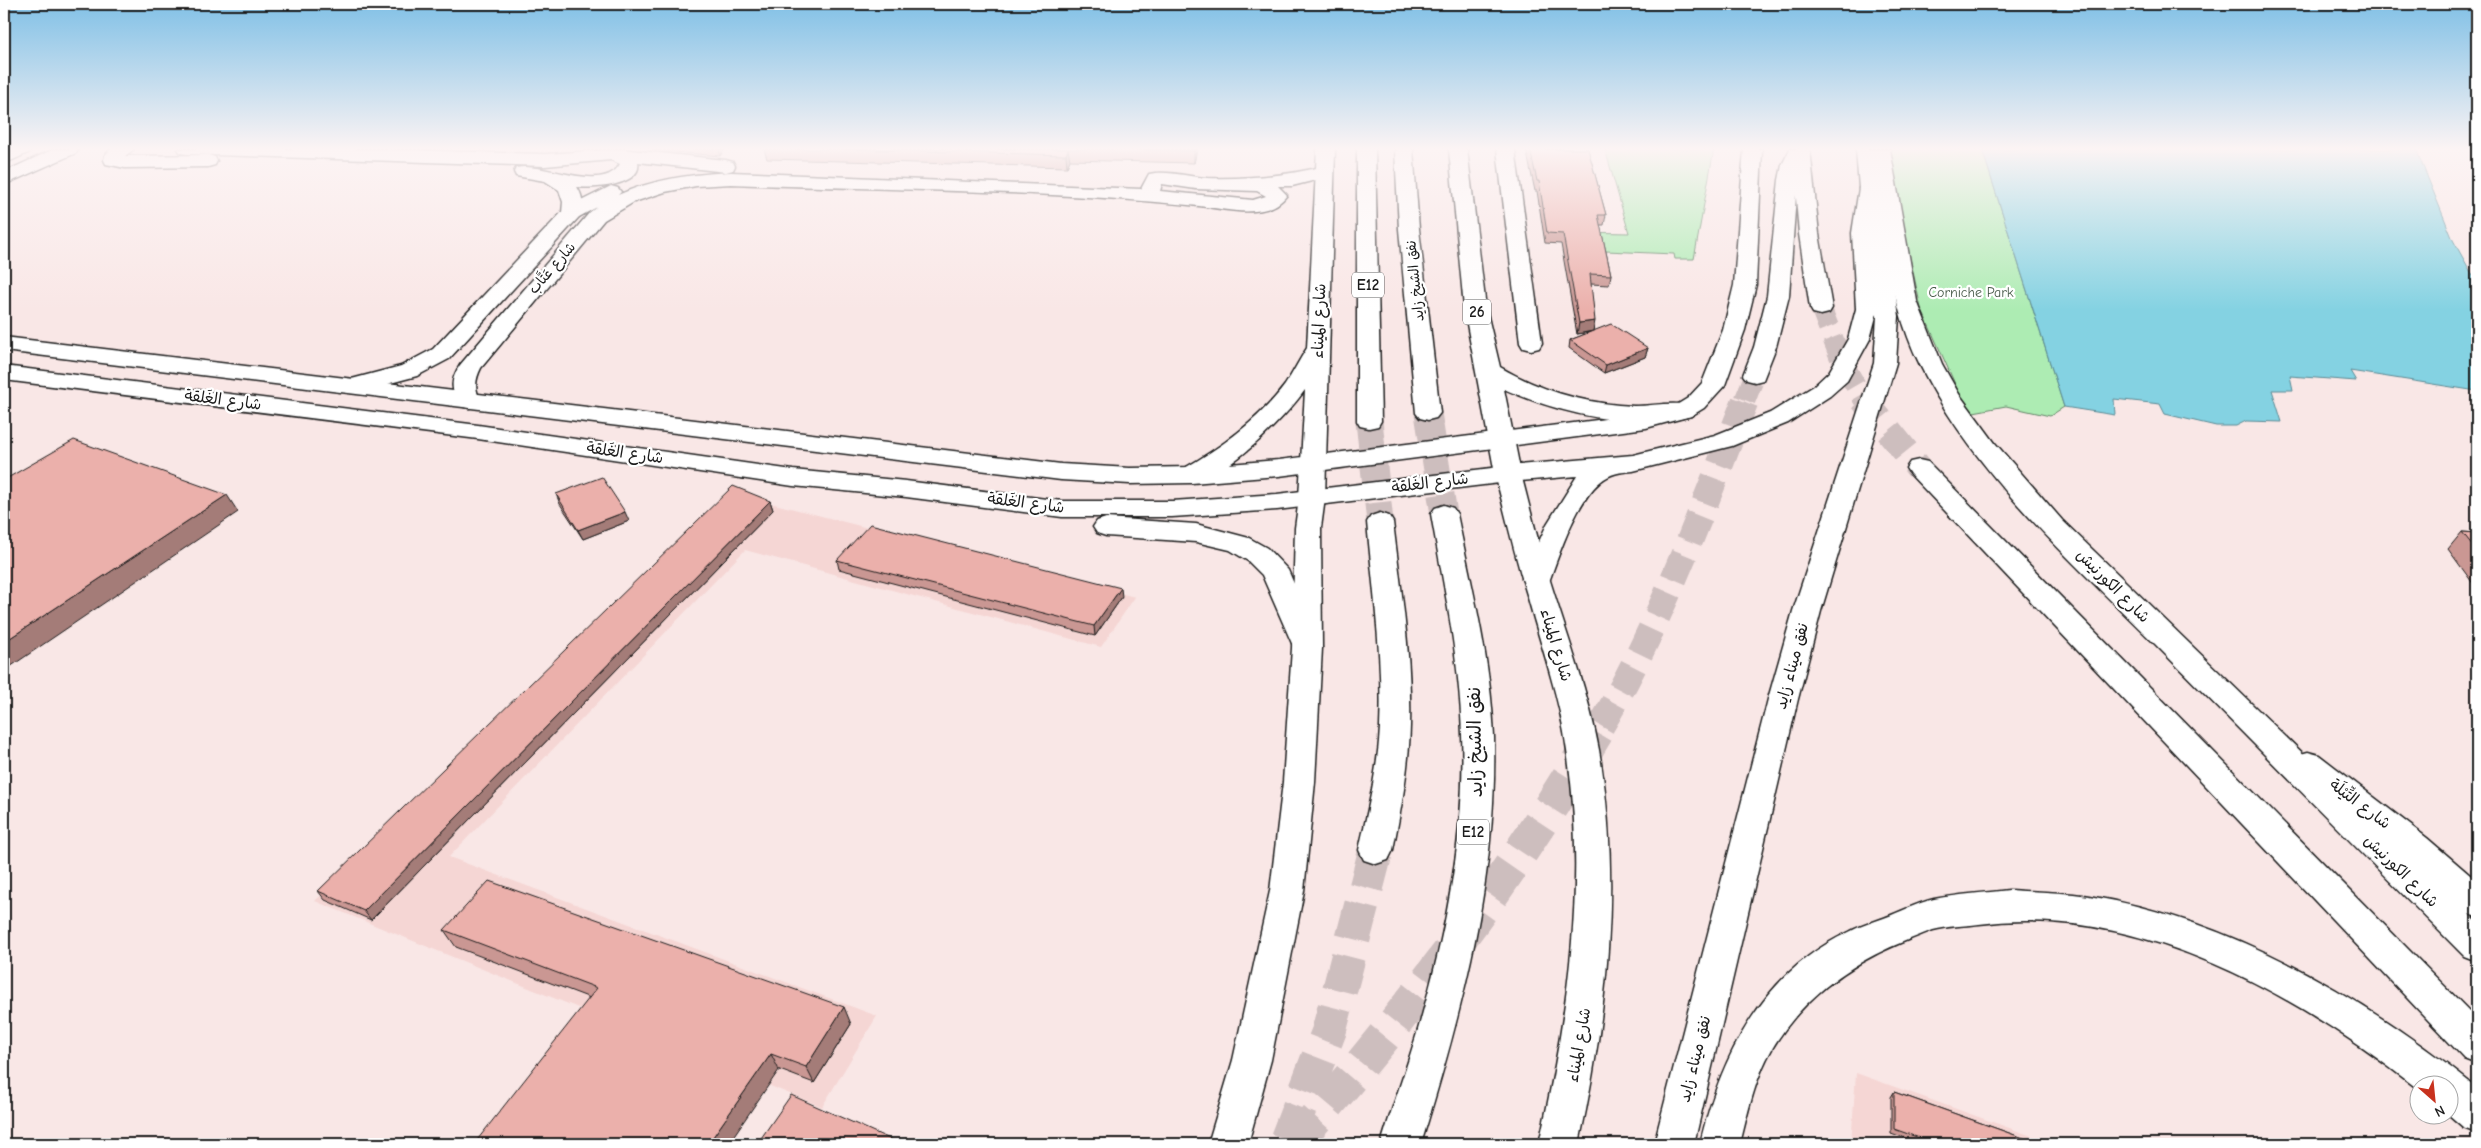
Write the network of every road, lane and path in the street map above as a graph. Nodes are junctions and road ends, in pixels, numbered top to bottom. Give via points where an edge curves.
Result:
1 (574, 203) edge
2 (589, 203) edge
3 (618, 203) edge
4 (1236, 203) edge
5 (1268, 203) edge
6 (1324, 203) edge
7 (1367, 203) edge
8 (1407, 203) edge
9 (1463, 203) edge
10 (1513, 203) edge
11 (1751, 203) edge
12 (1786, 203) edge
13 (1806, 203) edge
14 (1867, 203) edge
15 (1871, 203) edge
16 (1889, 203) edge
17 (572, 213) junction
18 (1821, 308) tunnel mouth
19 (1531, 343) dead end
20 (4, 344) edge
21 (1318, 347) junction
22 (1489, 370) junction
23 (4, 372) edge
24 (1755, 374) tunnel mouth
25 (352, 386) junction
26 (469, 402) junction
27 (1683, 411) junction
28 (1428, 413) tunnel mouth
29 (1369, 422) tunnel mouth
30 (1513, 437) junction
31 (1313, 464) junction
32 (1612, 465) junction
33 (1278, 468) junction
34 (1919, 468) tunnel mouth
35 (1540, 471) junction
36 (1508, 474) junction
37 (1192, 476) junction
38 (1312, 498) junction
39 (1277, 502) junction
40 (1062, 509) junction
41 (1444, 514) tunnel mouth
42 (1380, 522) tunnel mouth
43 (1536, 579) junction
44 (1307, 648) junction
45 (2239, 711) junction
46 (1376, 850) tunnel mouth
47 (2477, 902) edge
48 (2477, 945) edge
49 (2477, 1045) edge
50 (2431, 1076) edge
51 (2458, 1097) edge
52 (2477, 1113) edge
53 (1228, 1144) edge
54 (1401, 1144) edge
55 (1559, 1144) edge
56 (1674, 1144) edge
57 (1720, 1144) edge

1 - 17 main road
2 - 17 main road, شارع عَتَّاب
3 - 26 main road, شارع عَتَّاب via 597,216 471,365 463,384
4 - 5 main road, شارع عَتَّاب via 1253,206
6 - 21 main road, شارع الميناء
7 - 29 main road, E12
8 - 28 main road, نفق الشيخ زايد
9 - 22 main road, شارع الميناء / 26 via 1471,279
10 - 19 main road
11 - 27 main road, شارع الغَلقة via 1748,263 1740,307 1714,385
12 - 24 main road via 1778,296
13 - 18 main road
14 - 32 main road, شارع الغَلقة via 1862,233 1867,309 1859,339 1839,376 1802,405 1738,436 1667,456
15 - 56 main road, نفق ميناء زايد via 1888,316 1885,363 1807,610
16 - 45 main road, شارع الكورنيش via 1906,301 1923,352 1938,380 1999,468
17 - 25 main road, شارع عَتَّاب via 441,354 409,371
20 - 25 main road, شارع الغَلقة
21 - 31 main road, شارع الميناء
21 - 37 main road via 1294,388 1251,435 1236,449
22 - 27 main road via 1529,392 1593,408 1629,413
22 - 30 main road, شارع الميناء / 26
23 - 40 main road, شارع الغَلقة via 478,432 793,478
25 - 26 main road, شارع الغَلقة
26 - 37 main road, شارع الغَلقة via 1060,472
27 - 30 main road, شارع الغَلقة via 1646,421
30 - 31 main road, شارع الغَلقة
30 - 35 main road via 1521,438 1518,455 1526,464
30 - 36 main road, شارع الميناء / 26
31 - 33 main road, شارع الغَلقة
31 - 38 main road, شارع الميناء
32 - 35 main road, شارع الغَلقة
32 - 43 main road via 1591,476 1584,486 1555,533
33 - 37 main road, شارع الغَلقة
33 - 39 main road via 1286,474 1289,489
34 - 49 main road
35 - 36 main road, شارع الغَلقة
36 - 38 main road, شارع الغَلقة
36 - 43 main road, شارع الميناء / 26
38 - 39 main road, شارع الغَلقة
38 - 44 main road, شارع الميناء via 1308,528
39 - 40 main road, شارع الغَلقة via 1172,509
40 - 44 main road via 1081,522 1094,526 1194,532 1254,552 1274,570
41 - 54 main road, نفق الشيخ زايد / E12 via 1474,677 1478,742 1476,812 1467,889 1452,972 1428,1064
42 - 46 main road via 1396,706 1393,756
43 - 55 main road, شارع الميناء / 26 via 1572,698 1583,751 1591,808 1594,870 1593,936 1586,1008
44 - 53 main road, شارع الميناء via 1299,782 1287,891 1252,1060
45 - 47 main road, شارع التِّيْلَة via 2396,832
45 - 48 main road, شارع الكورنيش
50 - 57 main road via 2344,1014 2251,963 2205,943 2105,914 2044,905 1980,906 1920,916 1894,926 1837,957 1812,975 1767,1025 1750,1054 1735,1090
51 - 52 main road

